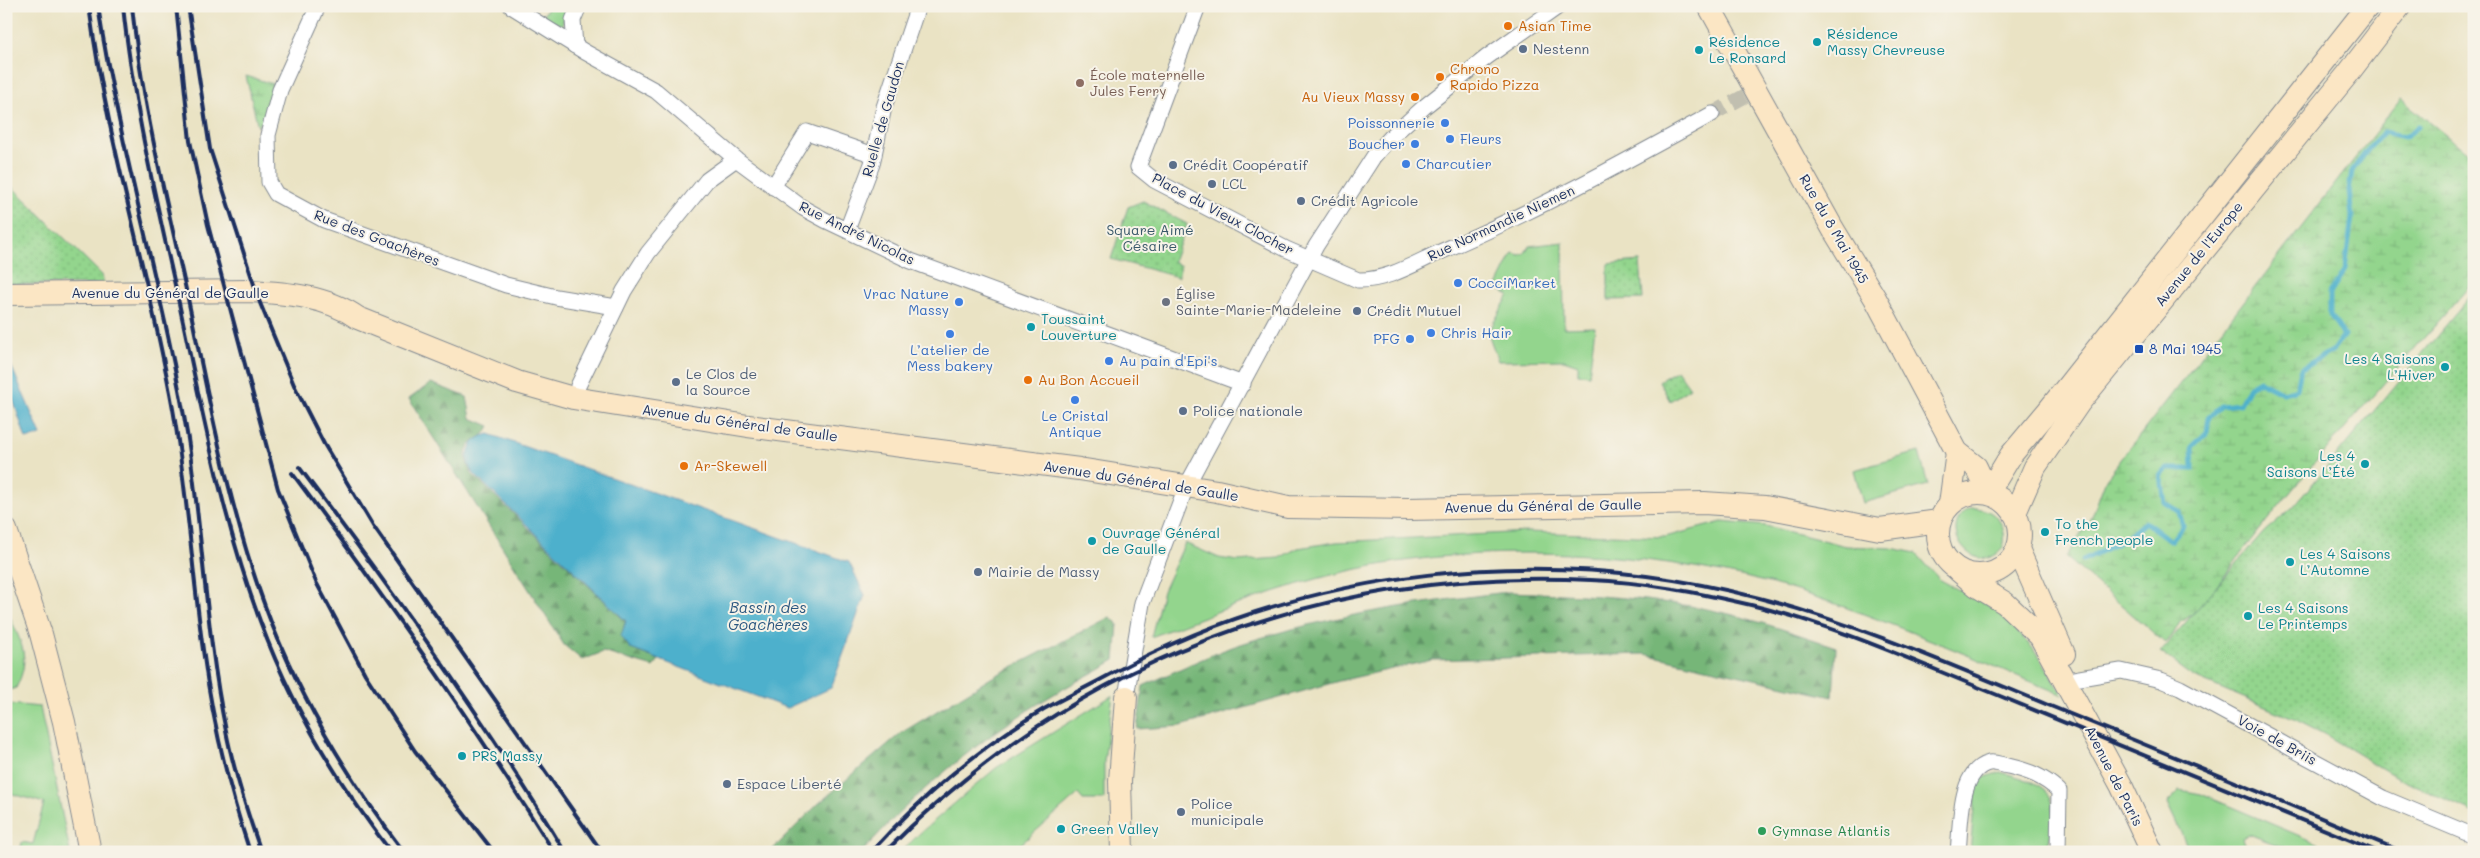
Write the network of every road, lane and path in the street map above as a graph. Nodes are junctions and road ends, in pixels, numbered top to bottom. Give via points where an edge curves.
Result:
1 (318, 6) edge
2 (511, 6) edge
3 (579, 6) edge
4 (918, 6) edge
5 (1198, 6) edge
6 (1559, 6) edge
7 (1709, 6) edge
8 (2368, 6) edge
9 (2400, 6) edge
10 (575, 46) junction
11 (1712, 114) tunnel mouth
12 (874, 155) junction
13 (736, 159) junction
14 (773, 186) junction
15 (847, 230) junction
16 (1309, 259) junction
17 (6, 294) edge
18 (6, 306) edge
19 (616, 307) junction
20 (358, 318) junction
21 (1243, 384) junction
22 (578, 386) dead end
23 (1957, 452) junction
24 (1186, 487) junction
25 (1988, 493) junction
26 (1944, 512) junction
27 (2015, 513) junction
28 (6, 530) edge
29 (2018, 549) junction
30 (1959, 571) junction
31 (2075, 690) junction
32 (1126, 697) joint
33 (2474, 836) edge
34 (90, 852) edge
35 (1122, 852) edge
36 (1958, 852) edge
37 (2058, 852) edge
38 (2152, 852) edge

1 - 19 street, Rue des Goachères via 280,90 268,135 272,190 280,198 324,220 506,285
2 - 10 street, Rue André Nicolas
3 - 10 street via 573,20
4 - 12 street, Ruelle de Gaudon via 884,107
5 - 16 street, Place du Vieux Clocher via 1138,167 1154,180
6 - 16 street via 1487,57 1391,137 1374,156
7 - 23 main road, Rue du 8 Mai 1945 via 1750,93 1875,298
8 - 25 main road, Avenue de l'Europe via 2011,455
9 - 27 main road, Avenue de l'Europe via 2079,404 2035,468
10 - 13 street, Rue André Nicolas via 656,91
11 - 16 street, Rue Normandie Niemen via 1512,221 1404,268 1369,280 1358,280
12 - 14 street via 807,132
12 - 15 street, Ruelle de Gaudon
13 - 14 street, Rue André Nicolas
13 - 19 street via 707,180 656,242
14 - 15 street, Rue André Nicolas via 803,208
15 - 21 street, Rue André Nicolas via 911,261
16 - 21 street
17 - 20 main road, Avenue du Général de Gaulle via 249,291 314,300 342,307
18 - 20 main road, Avenue du Général de Gaulle via 256,301
19 - 22 street
20 - 24 main road, Avenue du Général de Gaulle via 517,382 573,398 748,426 1079,469
21 - 24 street
23 - 25 main road, Rue du 8 Mai 1945 via 1976,467
23 - 26 main road
24 - 26 main road, Avenue du Général de Gaulle via 1288,507 1408,509 1704,503 1765,507 1880,529
24 - 32 street via 1142,603
25 - 26 main road via 1974,492 1961,496
25 - 27 main road via 1999,497
26 - 30 main road via 1937,535 1940,550
27 - 29 main road via 2020,534
28 - 34 main road via 43,643 64,722
29 - 30 main road via 2003,568 1993,573 1976,575
29 - 31 main road, Avenue de Paris
30 - 31 main road, Avenue de Paris via 2005,603 2040,636
31 - 33 street, Voie de Briis via 2121,671 2161,680 2383,798
31 - 38 main road, Avenue de Paris
32 - 35 main road via 1120,782
36 - 37 street via 1965,787 1976,769 1990,763 2045,778 2059,791

